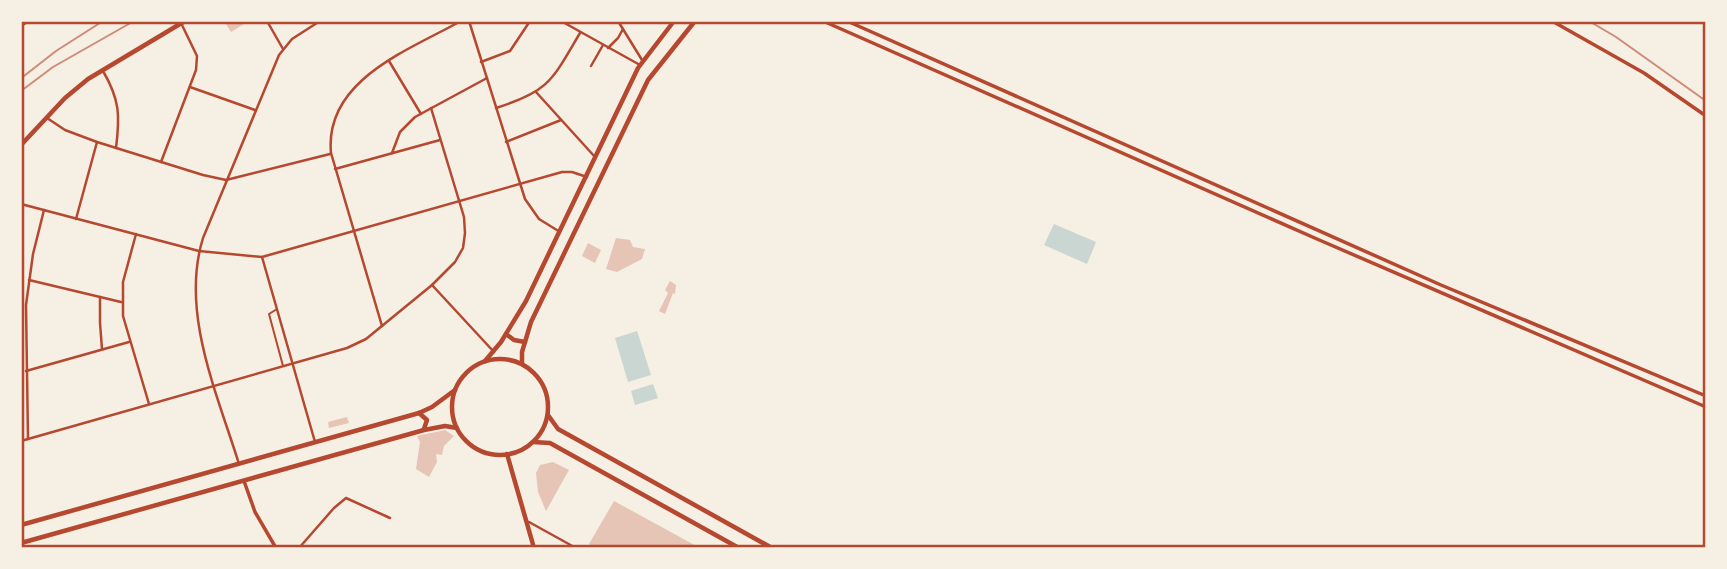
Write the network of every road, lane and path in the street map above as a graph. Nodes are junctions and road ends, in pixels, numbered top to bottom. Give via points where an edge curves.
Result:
1 (27, 21) edge
2 (267, 21) edge
3 (320, 21) edge
4 (461, 21) edge
5 (468, 21) edge
6 (530, 21) edge
7 (561, 21) edge
8 (618, 21) edge
9 (674, 21) edge
10 (695, 21) edge
11 (823, 21) edge
12 (847, 21) edge
13 (1552, 21) edge
14 (183, 22) edge
15 (21, 25) edge
16 (623, 29) junction
17 (580, 33) junction
18 (603, 45) junction
19 (608, 48) junction
20 (284, 49) junction
21 (389, 61) junction
22 (481, 62) junction
23 (641, 63) junction
24 (592, 66) dead end
25 (101, 69) junction
26 (487, 78) junction
27 (190, 87) junction
28 (536, 93) junction
29 (431, 108) junction
30 (496, 108) junction
31 (256, 110) junction
32 (421, 114) junction
33 (1706, 116) edge
34 (47, 118) junction
35 (561, 120) junction
36 (441, 139) junction
37 (97, 142) junction
38 (506, 142) junction
39 (21, 145) edge
40 (116, 148) junction
41 (331, 153) junction
42 (392, 153) junction
43 (596, 158) junction
44 (161, 162) junction
45 (335, 169) junction
46 (587, 177) junction
47 (226, 180) junction
48 (519, 184) junction
49 (1230, 192) junction
50 (1227, 199) junction
51 (460, 201) junction
52 (21, 204) edge
53 (44, 210) junction
54 (76, 219) junction
55 (354, 231) junction
56 (560, 232) junction
57 (136, 234) junction
58 (199, 251) junction
59 (262, 257) junction
60 (29, 280) junction
61 (432, 285) junction
62 (100, 297) junction
63 (122, 303) junction
64 (278, 309) junction
65 (382, 326) junction
66 (506, 334) junction
67 (129, 342) junction
68 (524, 342) junction
69 (102, 349) junction
70 (494, 352) junction
71 (485, 361) junction
72 (294, 363) junction
73 (522, 364) junction
74 (284, 366) junction
75 (26, 371) junction
76 (21, 386) edge
77 (26, 386) junction
78 (215, 386) junction
79 (455, 390) junction
80 (1706, 396) edge
81 (149, 405) junction
82 (1706, 407) edge
83 (419, 413) junction
84 (547, 414) junction
85 (457, 428) junction
86 (424, 430) junction
87 (28, 439) junction
88 (21, 441) edge
89 (532, 442) junction
90 (315, 443) junction
91 (507, 454) junction
92 (239, 464) junction
93 (243, 479) junction
94 (390, 518) dead end
95 (526, 520) junction
96 (21, 525) edge
97 (21, 543) edge
98 (276, 548) edge
99 (299, 548) edge
100 (534, 548) edge
101 (576, 548) edge
102 (738, 548) edge
103 (772, 548) edge

1 - 15 main road
2 - 20 street
3 - 20 street
4 - 21 street
5 - 22 street
6 - 22 street via 510,51
7 - 17 street
8 - 16 street
9 - 23 main road
10 - 68 main road via 648,80
11 - 50 street
12 - 49 street
13 - 33 street via 1644,73
14 - 25 main road
14 - 27 street via 197,56
16 - 19 street
16 - 23 street
17 - 18 street
17 - 28 street via 557,72
18 - 19 street
18 - 24 street
19 - 23 street
20 - 31 street
21 - 32 street
21 - 41 street via 361,80 344,101 331,132
22 - 26 street
23 - 43 main road
25 - 34 main road
25 - 40 street via 119,108
26 - 29 street
26 - 30 street
27 - 31 street
27 - 44 street
28 - 30 street
28 - 35 street
29 - 32 street
29 - 36 street
30 - 38 street
31 - 47 street
32 - 42 street via 400,132
34 - 37 street
34 - 39 main road
35 - 38 street
35 - 43 street
36 - 42 street
36 - 51 street
37 - 40 street
37 - 54 street
38 - 48 street
40 - 44 street
41 - 45 street
41 - 47 street
42 - 45 street
43 - 46 main road
44 - 47 street
45 - 55 street
46 - 48 street via 565,172
46 - 56 main road
47 - 58 street
48 - 51 street
48 - 56 street via 533,213
49 - 50 street
49 - 80 street
50 - 82 street
51 - 55 street
51 - 61 street via 463,248
52 - 53 street
53 - 54 street
53 - 60 street
54 - 57 street
55 - 59 street
55 - 65 street
56 - 66 main road
57 - 58 street
57 - 63 street
58 - 59 street
58 - 78 street via 195,306
59 - 64 street
60 - 62 street
60 - 75 street
61 - 65 street
61 - 70 street
62 - 63 street
62 - 69 street
63 - 67 street
64 - 72 street
64 - 74 lane via 269,314
65 - 72 street via 354,346
66 - 68 main road
66 - 70 main road
67 - 69 street
67 - 81 street
68 - 73 main road
69 - 75 street
70 - 71 main road
71 - 73 main road
71 - 79 main road via 469,370
72 - 74 street
72 - 90 street
73 - 84 main road via 541,382
74 - 78 street
75 - 77 street
76 - 77 street
77 - 87 street
78 - 81 street
78 - 92 street
79 - 83 main road
79 - 85 main road via 452,406
81 - 87 street
83 - 86 main road via 428,420
83 - 90 main road
84 - 89 main road
84 - 103 main road via 558,429
85 - 86 main road
85 - 91 main road via 478,449
86 - 93 main road
87 - 88 street
89 - 91 main road
89 - 102 main road via 550,443
90 - 92 main road
91 - 95 main road
92 - 96 main road
93 - 97 main road
93 - 98 street
94 - 99 street via 346,498
95 - 100 main road
95 - 101 street

